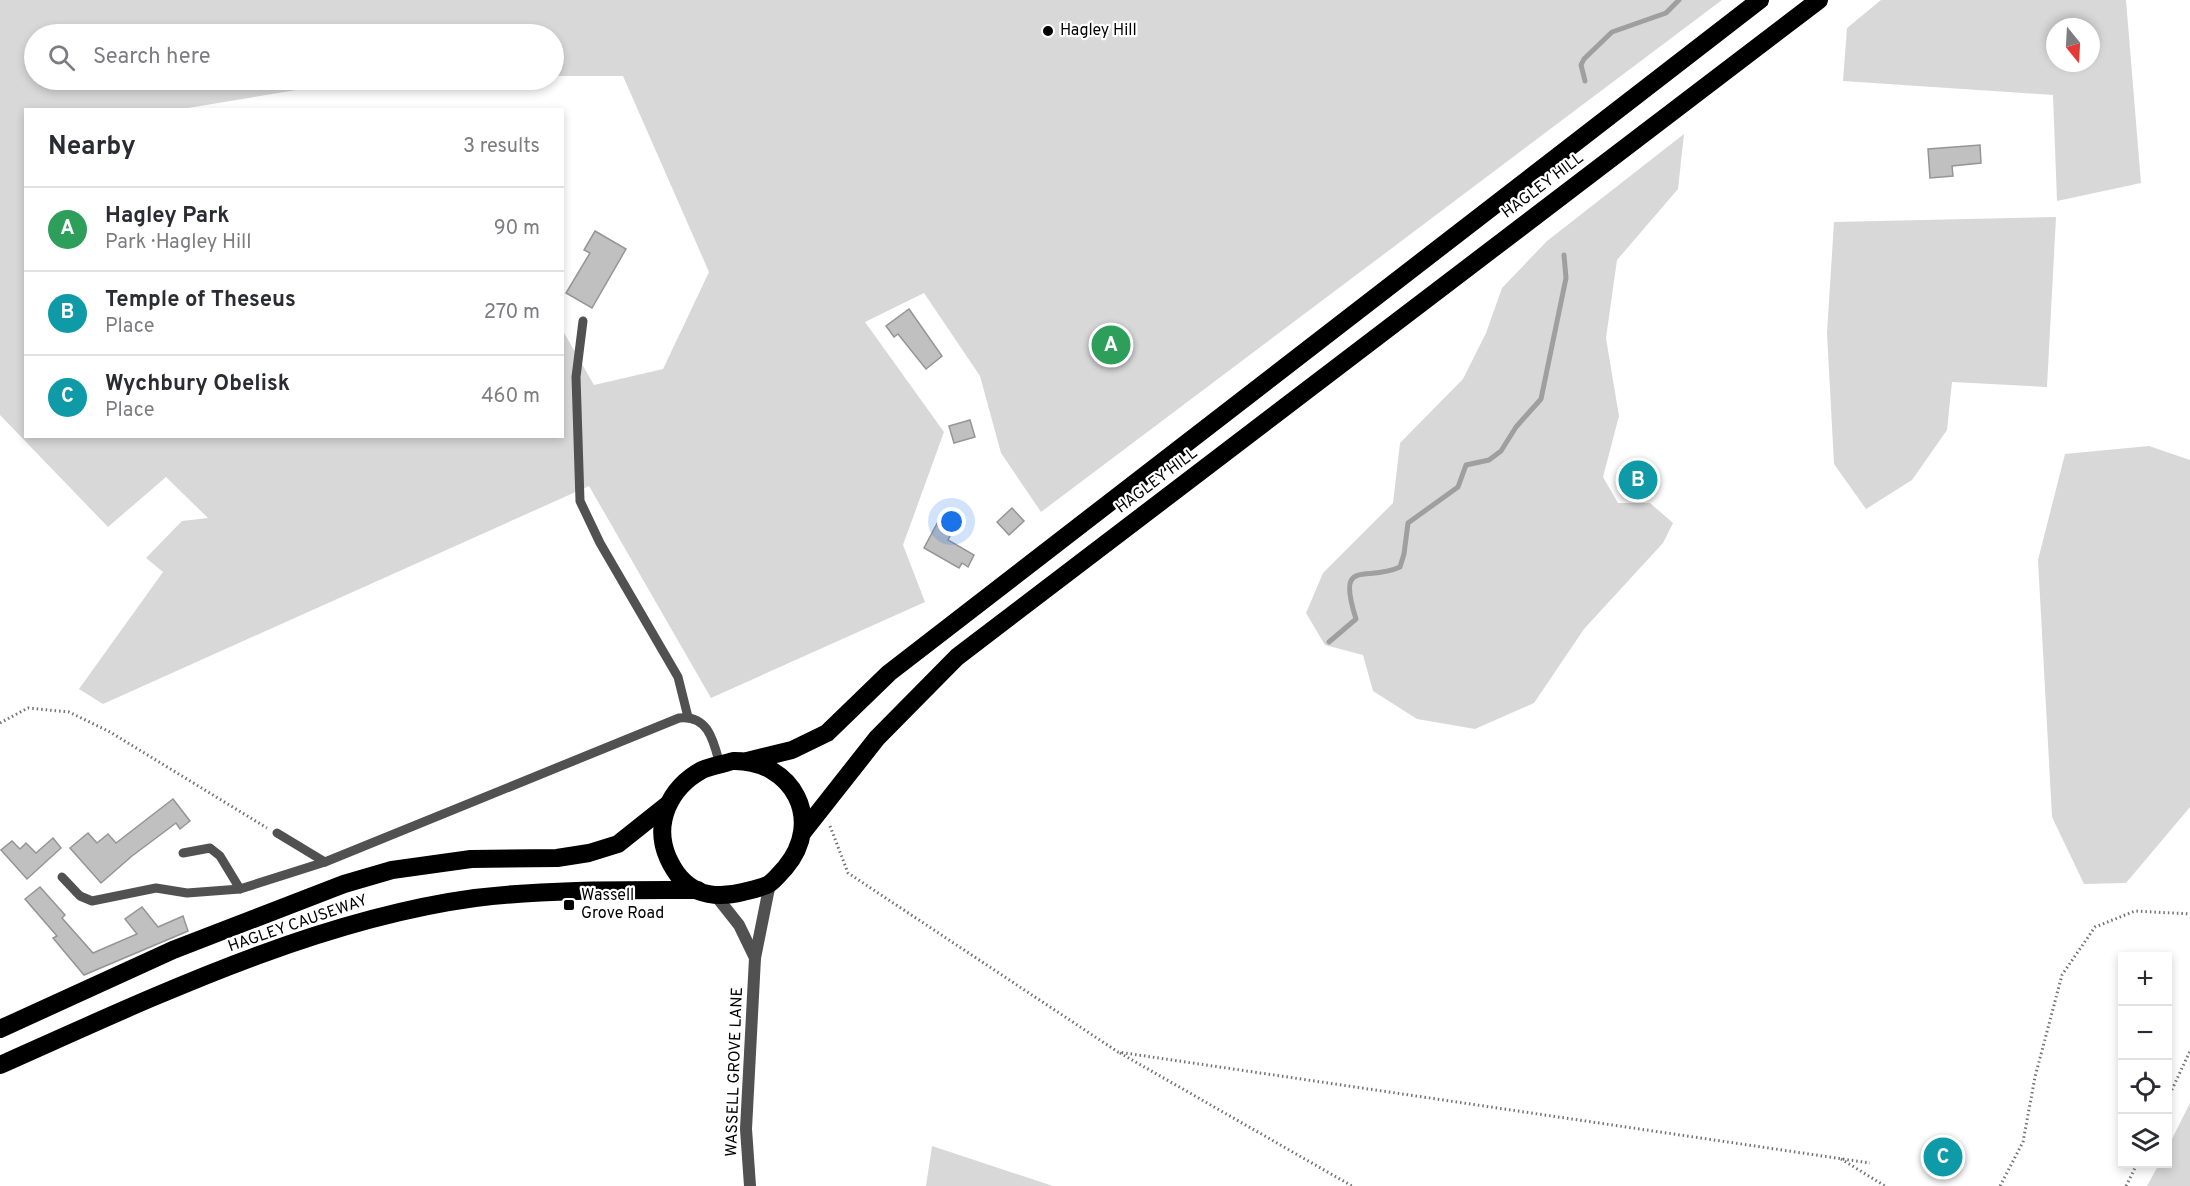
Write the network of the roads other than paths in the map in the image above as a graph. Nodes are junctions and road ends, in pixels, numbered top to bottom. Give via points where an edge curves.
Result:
1 (1760, 0) edge
2 (1819, 0) edge
3 (582, 321) dead end
4 (688, 717) junction
5 (747, 761) junction
6 (720, 765) junction
7 (667, 806) junction
8 (803, 832) junction
9 (277, 833) road end
10 (183, 853) dead end
11 (325, 862) junction
12 (62, 877) dead end
13 (770, 883) junction
14 (240, 889) junction
15 (698, 890) junction
16 (716, 896) junction
17 (755, 958) junction
18 (0, 1029) edge
19 (0, 1065) edge
20 (750, 1186) edge

1 - 5 highway, HAGLEY HILL via 898,665 827,733 792,750
2 - 8 highway, HAGLEY HILL via 957,657 877,738
3 - 4 lane via 576,377 580,501 678,677
4 - 6 lane via 707,728
4 - 11 lane
5 - 6 highway
5 - 8 highway via 780,775 793,787 800,803
6 - 7 highway via 702,770 678,789
7 - 15 highway via 660,837 665,851 682,882
7 - 18 highway, HAGLEY CAUSEWAY via 618,844 589,853 557,858 471,859 392,870 344,884 173,950
8 - 13 highway via 793,858
9 - 11 lane
10 - 14 lane via 210,848 220,856
11 - 14 lane
12 - 14 lane via 80,896 92,901 156,888 187,893
13 - 16 highway
13 - 17 street, WASSELL GROVE LANE
15 - 16 highway
15 - 19 highway, HAGLEY CAUSEWAY via 584,890 475,898 347,925 181,986
16 - 17 street, WASSELL GROVE LANE via 739,925
17 - 20 street, WASSELL GROVE LANE via 746,1129

